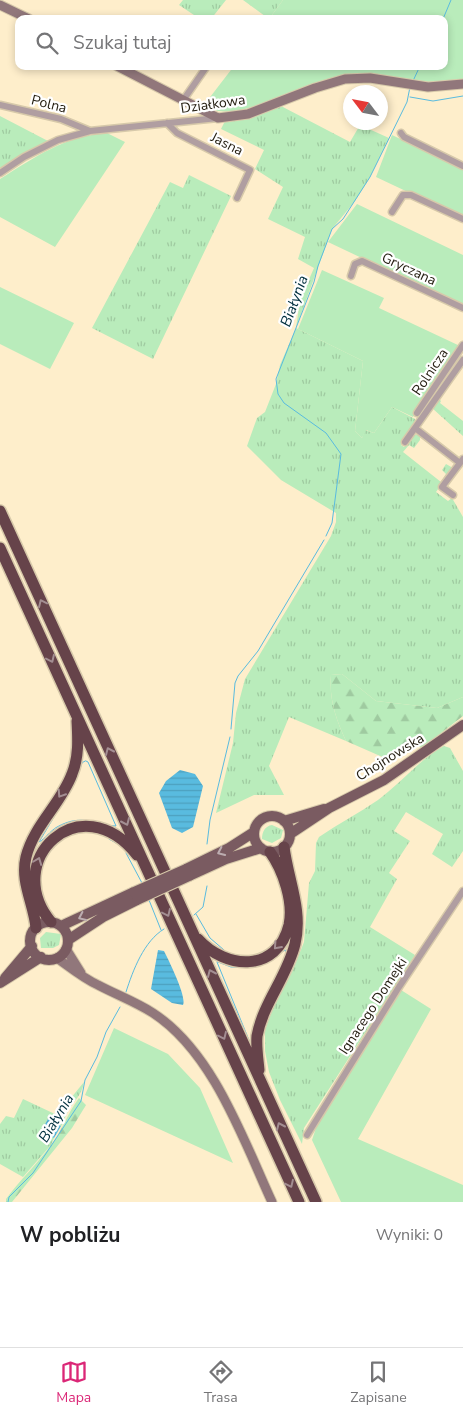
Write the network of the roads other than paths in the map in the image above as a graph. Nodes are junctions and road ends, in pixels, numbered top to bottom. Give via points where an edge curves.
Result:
1 (0, 5) edge
2 (21, 15) edge
3 (125, 70) edge
4 (205, 70) edge
5 (463, 84) edge
6 (184, 100) junction
7 (0, 105) edge
8 (218, 118) junction
9 (167, 123) junction
10 (90, 131) junction
11 (401, 133) dead end
12 (463, 166) edge
13 (0, 173) edge
14 (237, 198) dead end
15 (392, 212) dead end
16 (463, 220) edge
17 (351, 276) dead end
18 (463, 308) edge
19 (463, 346) edge
20 (463, 360) edge
21 (418, 413) dead end
22 (415, 428) junction
23 (405, 442) dead end
24 (461, 461) edge
25 (453, 495) dead end
26 (0, 511) edge
27 (0, 548) edge
28 (76, 714) junction
29 (463, 725) edge
30 (329, 808) junction
31 (284, 821) junction
32 (254, 832) junction
33 (290, 834) junction
34 (284, 847) junction
35 (265, 850) junction
36 (146, 868) junction
37 (187, 873) junction
38 (463, 891) edge
39 (135, 896) junction
40 (56, 924) junction
41 (36, 928) junction
42 (192, 932) junction
43 (67, 944) junction
44 (32, 946) junction
45 (41, 957) junction
46 (57, 958) junction
47 (84, 977) junction
48 (1, 983) edge
49 (260, 1082) junction
50 (306, 1136) dead end
51 (272, 1202) edge
52 (299, 1202) edge
53 (316, 1202) edge

1 - 2 street
3 - 6 street
4 - 6 street
5 - 8 street, Działkowa via 433,87 370,78 344,79 248,114
6 - 8 street
7 - 10 street, Polna via 61,119
8 - 9 street, Działkowa
9 - 10 street, Działkowa
9 - 14 street, Jasna via 178,133 250,170
10 - 13 street, Działkowa via 58,140
11 - 12 street
15 - 16 street via 403,195 411,195
17 - 18 street, Gryczana via 355,264 362,261
19 - 21 street, Rolnicza
20 - 22 street
22 - 23 street
22 - 24 street
24 - 25 street via 442,487
42 -> 26 highway
27 -> 28 highway
28 -> 36 highway
28 -> 41 highway via 77,754 72,775 39,827 26,858 26,884
29 - 30 main road, Chojnowska via 384,780
30 - 31 main road, Chojnowska
30 - 33 main road, Chojnowska
31 - 32 main road via 266,817
31 - 33 main road
32 - 35 main road via 256,841
32 -> 37 main road
33 - 34 main road
34 - 35 main road
34 - 49 highway via 296,898 297,934 291,956 260,1023 257,1046
35 - 37 main road
35 -> 42 highway via 284,884 290,908 288,925 277,947 262,958 234,961 218,956
40 -> 36 highway via 39,904 34,882 42,851 56,836 71,828 85,826 107,829 123,839
36 -> 52 highway
37 - 39 main road, bridge
38 - 50 street, Ignacego Domejki
39 -> 40 main road
39 - 43 main road
40 - 41 main road via 44,923
40 - 43 main road
41 - 44 main road via 31,937
49 -> 42 highway
43 - 46 main road
43 - 47 street
44 - 45 main road
44 - 48 main road
45 - 46 main road via 48,960
45 - 48 main road
46 - 47 street
47 - 51 street via 154,1014 191,1047 220,1090
53 -> 49 highway

